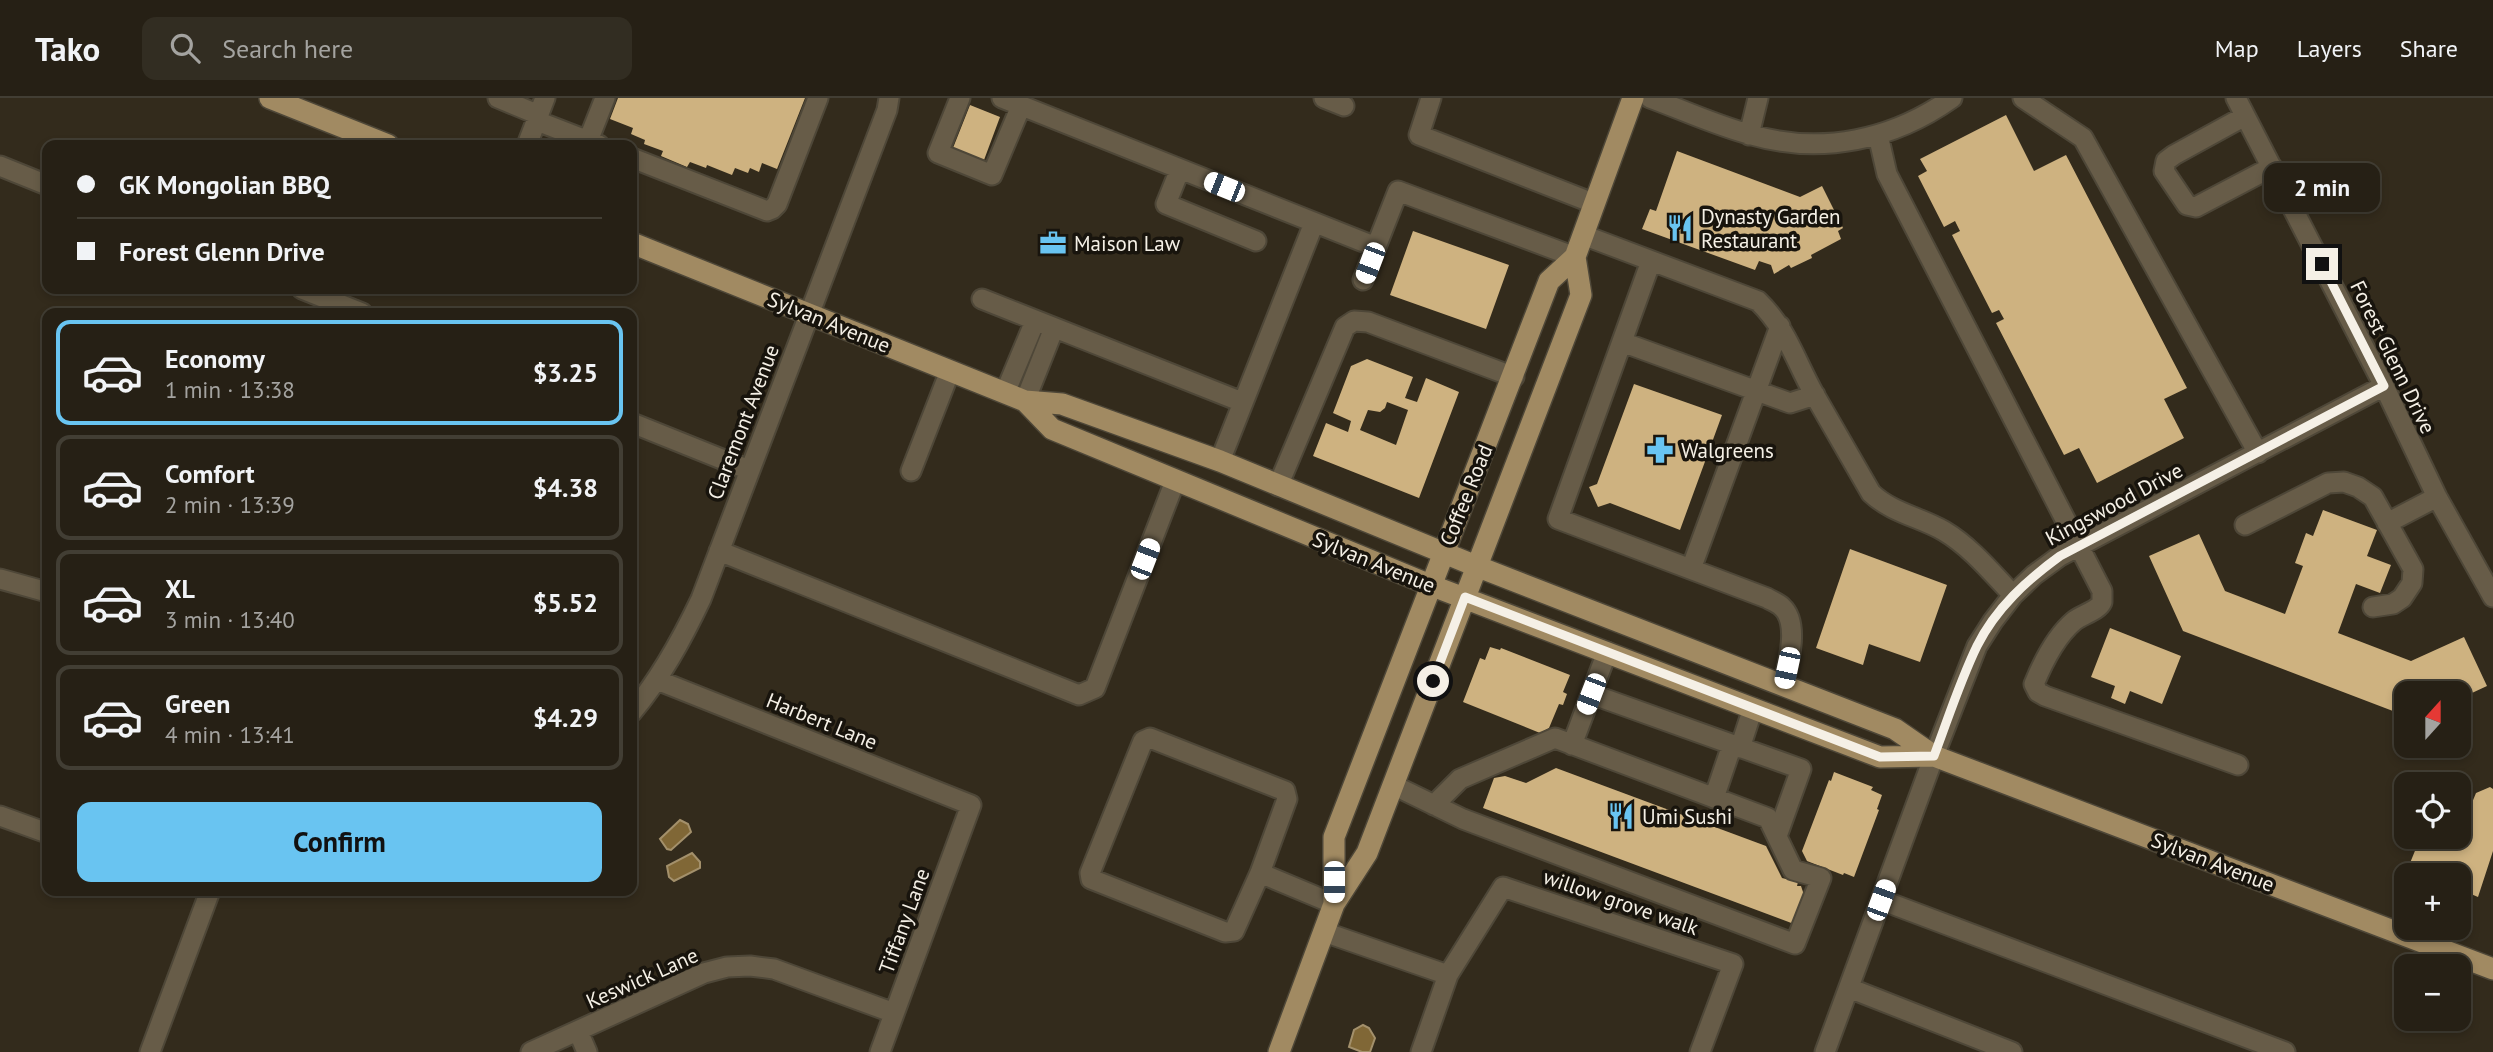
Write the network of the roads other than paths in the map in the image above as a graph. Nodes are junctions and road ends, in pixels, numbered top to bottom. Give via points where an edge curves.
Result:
1 (270, 98) edge
2 (498, 98) edge
3 (605, 98) edge
4 (818, 98) edge
5 (889, 98) edge
6 (960, 98) edge
7 (1002, 98) edge
8 (1324, 98) edge
9 (1431, 98) edge
10 (1633, 98) edge
11 (1650, 98) edge
12 (1758, 98) edge
13 (1952, 98) edge
14 (2023, 98) edge
15 (1021, 106) junction
16 (1344, 106) dead end
17 (2241, 107) edge
18 (540, 111) edge
19 (1749, 135) junction
20 (1878, 135) junction
21 (375, 140) edge
22 (529, 140) edge
23 (589, 140) edge
24 (595, 140) edge
25 (637, 160) edge
26 (2272, 167) junction
27 (1180, 169) junction
28 (2, 172) edge
29 (42, 184) edge
30 (1594, 203) junction
31 (1314, 223) junction
32 (1583, 236) junction
33 (1256, 241) dead end
34 (637, 245) edge
35 (1376, 247) junction
36 (1575, 257) junction
37 (1651, 261) junction
38 (1363, 279) dead end
39 (314, 294) edge
40 (982, 299) dead end
41 (350, 308) edge
42 (808, 314) junction
43 (1035, 321) junction
44 (1780, 326) junction
45 (1054, 328) junction
46 (1622, 342) junction
47 (950, 371) junction
48 (1514, 377) junction
49 (2384, 386) junction
50 (1757, 391) junction
51 (1005, 393) junction
52 (1815, 395) junction
53 (1025, 401) junction
54 (1242, 402) junction
55 (637, 425) edge
56 (2258, 453) junction
57 (1220, 461) junction
58 (749, 470) junction
59 (911, 471) dead end
60 (1175, 481) junction
61 (1278, 486) junction
62 (2437, 497) junction
63 (2387, 523) junction
64 (2245, 525) dead end
65 (2080, 546) junction
66 (719, 551) junction
67 (1443, 552) junction
68 (1476, 566) junction
69 (1690, 569) junction
70 (0, 579) edge
71 (1430, 585) junction
72 (2491, 589) edge
73 (42, 591) edge
74 (2013, 595) junction
75 (1465, 597) junction
76 (2373, 607) dead end
77 (1607, 652) junction
78 (657, 680) junction
79 (1783, 685) junction
80 (1591, 694) junction
81 (637, 706) edge
82 (1753, 708) junction
83 (1572, 745) junction
84 (1736, 746) junction
85 (1934, 756) junction
86 (2238, 765) dead end
87 (1393, 785) junction
88 (1714, 798) junction
89 (971, 805) joint
90 (1434, 805) junction
91 (0, 816) edge
92 (42, 831) edge
93 (1777, 836) junction
94 (1260, 873) junction
95 (208, 896) edge
96 (1881, 900) junction
97 (1334, 904) junction
98 (1324, 932) junction
99 (2493, 969) edge
100 (1448, 975) junction
101 (1849, 988) junction
102 (894, 1013) junction
103 (578, 1031) junction
104 (150, 1052) edge
105 (531, 1052) edge
106 (587, 1052) edge
107 (880, 1052) edge
108 (1279, 1052) edge
109 (1421, 1052) edge
110 (1700, 1052) edge
111 (1825, 1052) edge
112 (2012, 1052) edge
113 (2285, 1052) edge

1 - 21 main road
2 - 18 street
3 - 24 street
4 - 25 street via 772,209 766,211
5 - 42 street, Claremont Avenue
6 - 15 street via 939,153 992,175
7 - 15 street
8 - 16 street
9 - 30 street via 1419,135
10 - 30 main road, Coffee Road
11 - 19 street
12 - 19 street
13 - 20 street via 1905,126
14 - 56 street via 2083,138
15 - 27 street
17 - 26 street, Forest Glenn Drive
17 - 26 street via 2166,161 2164,171 2187,205 2196,207
18 - 22 street
18 - 23 street
19 - 20 street via 1808,144
20 - 65 street via 1887,174
26 - 49 street, Forest Glenn Drive
27 - 31 street
27 - 33 street via 1166,204
28 - 29 street
30 - 32 main road, Coffee Road
31 - 35 street
31 - 54 street
32 - 36 main road, Coffee Road
32 - 37 street
34 - 42 main road, Sylvan Avenue
35 - 36 street via 1398,191
35 - 38 street
36 - 48 main road, Coffee Road via 1549,281
36 - 68 main road, Coffee Road via 1581,295
37 - 44 street via 1758,301
37 - 46 street
39 - 41 street
40 - 43 street
42 - 47 main road, Sylvan Avenue
42 - 58 street, Claremont Avenue
43 - 45 street
43 - 51 street
44 - 50 street
44 - 52 street
45 - 53 street
45 - 54 street
46 - 50 street
46 - 69 street via 1558,519
47 - 51 main road, Sylvan Avenue
47 - 59 street
48 - 61 street via 1368,322 1354,321 1345,327
48 - 67 main road, Coffee Road
49 - 56 street, Kingswood Drive
49 - 62 street, Forest Glenn Drive
50 - 52 street via 1790,402
50 - 69 street
51 - 53 main road, Sylvan Avenue
52 - 74 street via 1871,493 1882,504 1943,530 1967,547
53 - 57 main road, Sylvan Avenue via 1062,404
53 - 60 main road, Sylvan Avenue via 1052,429
54 - 57 street
55 - 58 street
56 - 65 street, Kingswood Drive
57 - 61 main road, Sylvan Avenue
58 - 66 street, Claremont Avenue
60 - 66 street via 1095,688 1079,695
60 - 71 main road, Sylvan Avenue
61 - 67 main road, Sylvan Avenue
62 - 63 street
62 - 72 street, Forest Glenn Drive
63 - 64 street via 2373,497 2344,482 2328,483
63 - 76 street via 2413,569 2412,583 2393,604
65 - 74 street, Kingswood Drive via 2034,575
65 - 86 street via 2102,591 2102,602 2060,636 2034,684 2038,692
66 - 78 street, Claremont Avenue via 701,599
67 - 68 main road, Sylvan Avenue
67 - 71 main road, Coffee Road
68 - 75 main road, Coffee Road
68 - 79 main road, Sylvan Avenue
69 - 79 street via 1784,608 1791,621 1791,650
70 - 73 street
71 - 75 main road, Sylvan Avenue
71 - 97 main road, Coffee Road via 1334,837
74 - 85 street, Kingswood Drive via 1977,646
75 - 77 main road, Sylvan Avenue
75 - 87 main road, Coffee Road
77 - 80 street
77 - 82 main road, Sylvan Avenue
78 - 81 street, Claremont Avenue
78 - 89 street, Harbert Lane
79 - 85 main road, Sylvan Avenue via 1895,729
80 - 83 street
80 - 84 street
82 - 84 street
82 - 85 main road, Sylvan Avenue via 1880,757
83 - 88 street
83 - 90 street via 1555,738 1460,779
84 - 88 street
84 - 93 street via 1801,769
85 - 96 street, Kingswood Drive
85 - 99 main road, Sylvan Avenue
87 - 90 street
87 - 97 main road, Coffee Road via 1367,853
88 - 93 street via 1768,818
89 - 102 street, Tiffany Lane
90 - 93 street via 1795,944 1821,878 1793,870
91 - 92 street
94 - 94 street via 1287,799 1285,791 1150,738 1143,741 1091,879 1225,932 1234,931
94 - 97 street
95 - 104 street
96 - 101 street, Kingswood Drive
96 - 113 street
97 - 98 main road, Coffee Road
98 - 100 street
98 - 108 main road, Coffee Road
100 - 109 street, willow grove walk
100 - 110 street, willow grove walk via 1503,887 1733,964
101 - 111 street, Kingswood Drive
101 - 112 street
102 - 103 street, Keswick Lane via 774,969 727,967 704,973
102 - 107 street, Tiffany Lane
103 - 105 street, Keswick Lane
103 - 106 street

